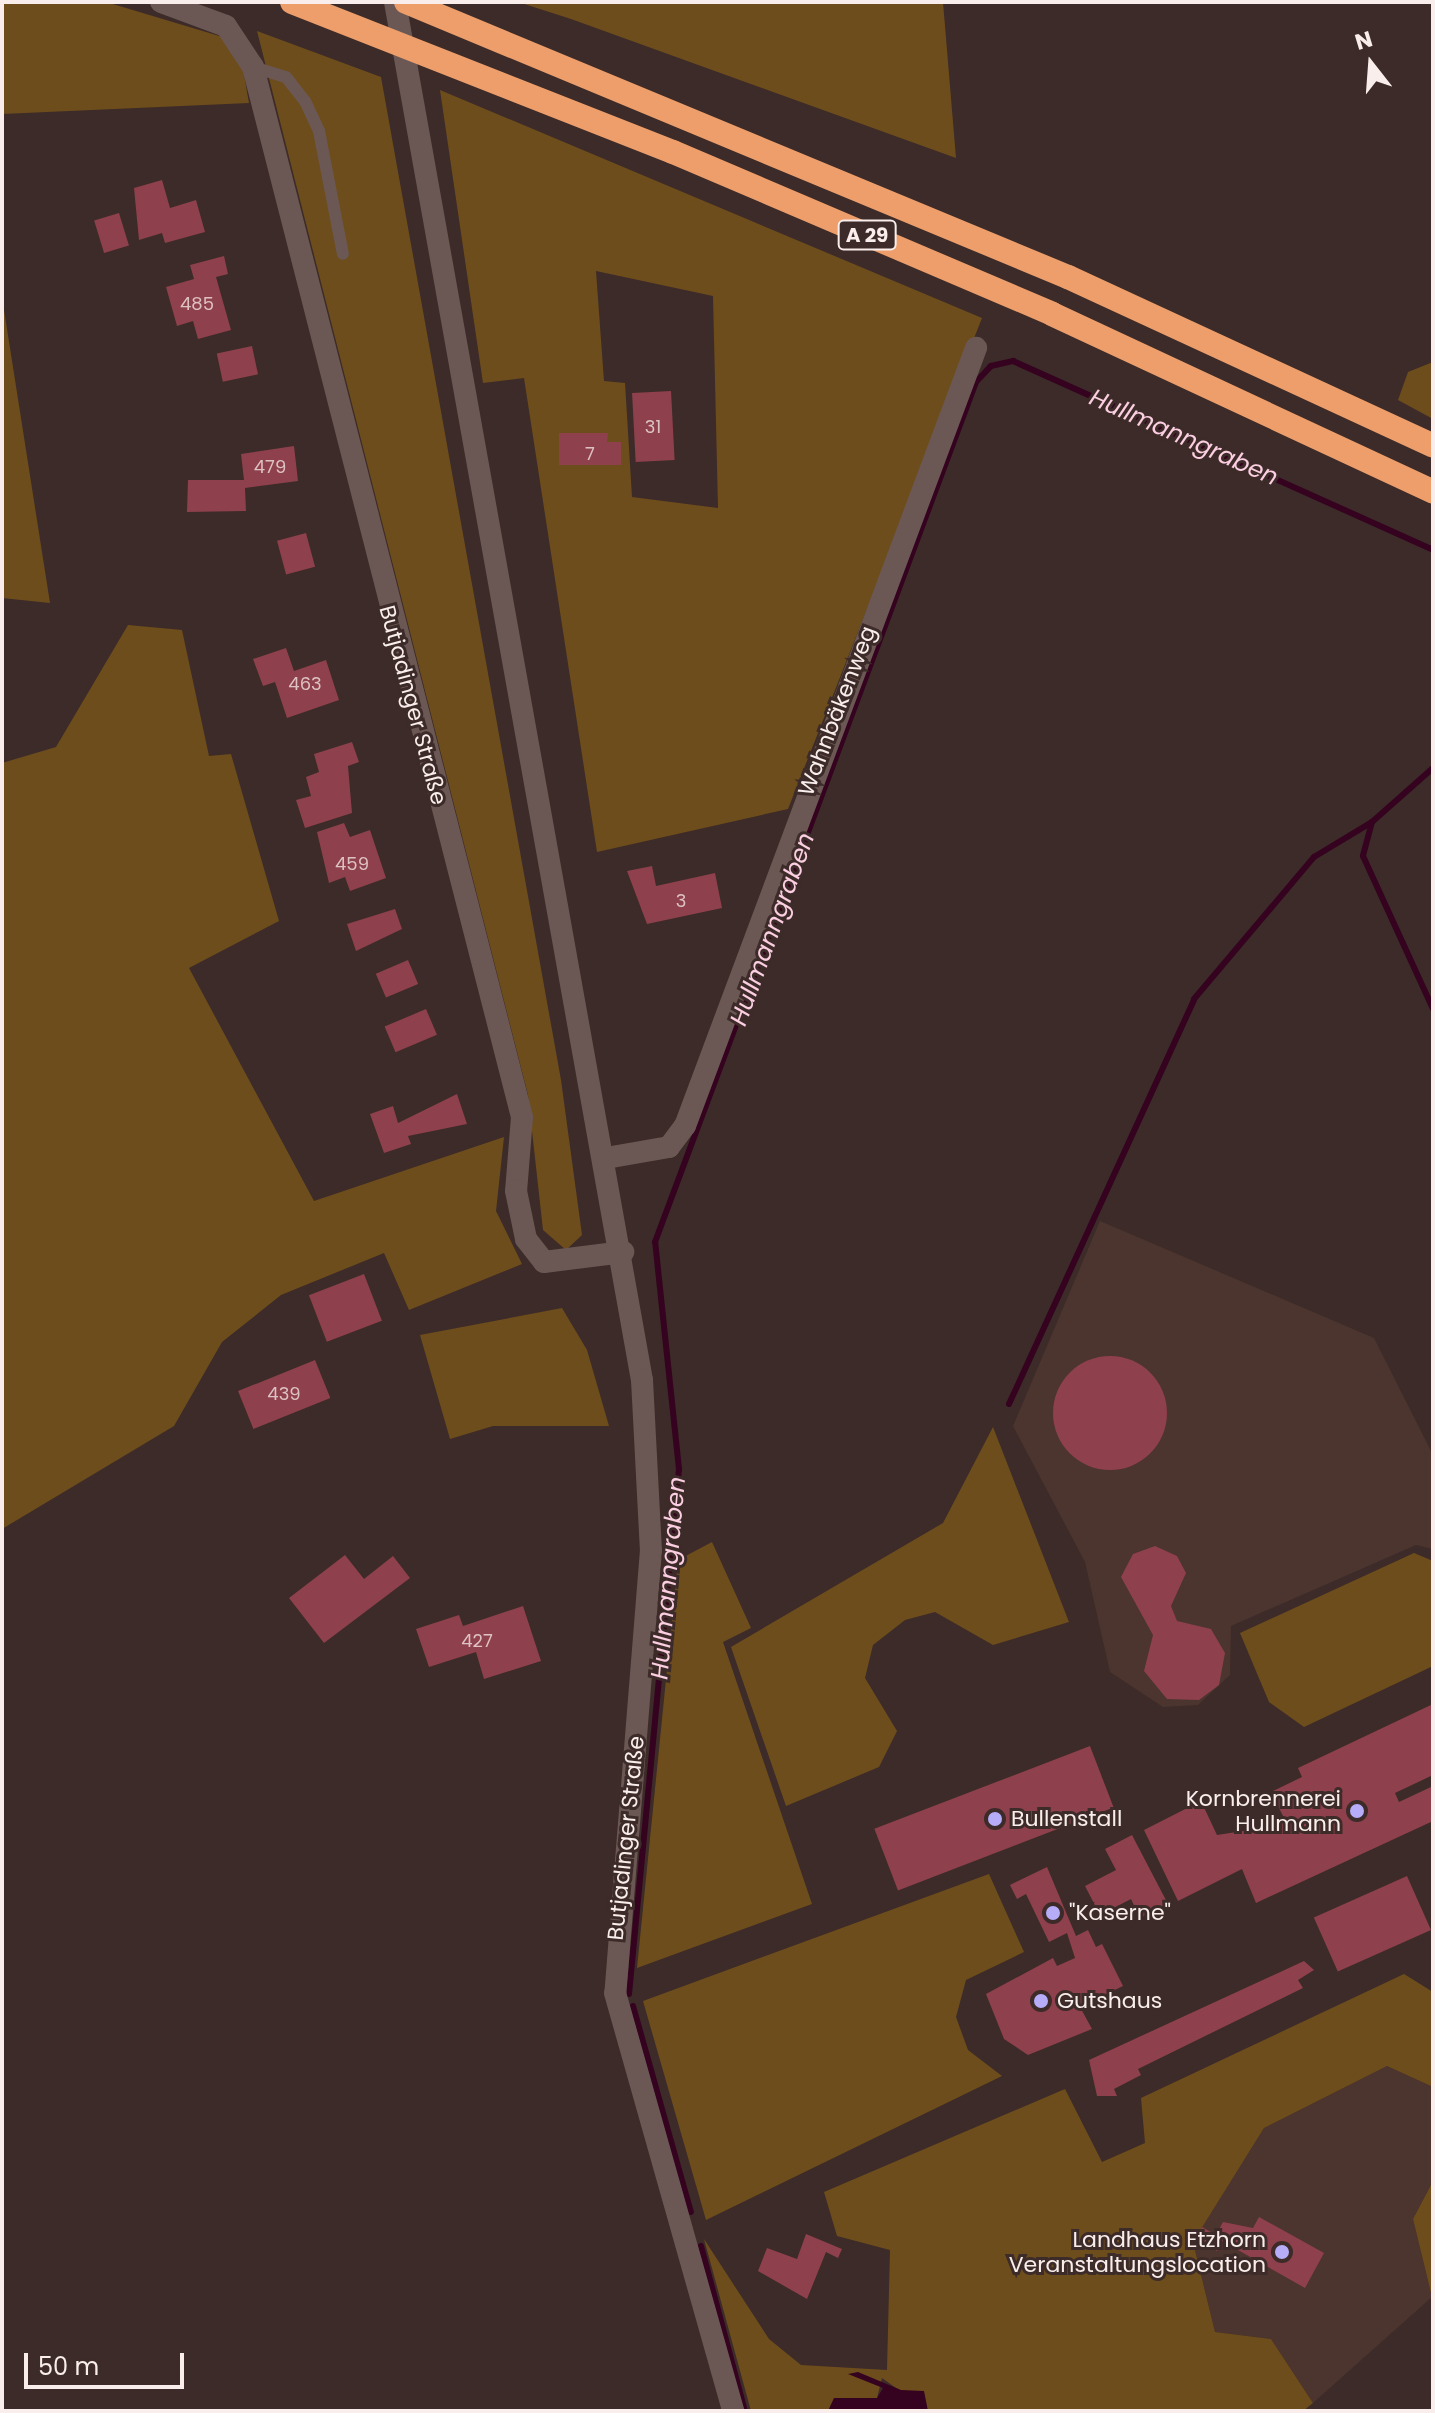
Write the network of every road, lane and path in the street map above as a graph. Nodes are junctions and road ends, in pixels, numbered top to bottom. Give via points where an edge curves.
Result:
1 (161, 2) edge
2 (292, 2) edge
3 (395, 2) edge
4 (406, 2) edge
5 (253, 67) junction
6 (343, 254) dead end
7 (976, 348) dead end
8 (1433, 446) edge
9 (1433, 492) edge
10 (606, 1158) junction
11 (623, 1252) junction
12 (733, 2411) edge

1 - 5 street via 226,26
2 - 9 highway, A 29 via 673,152 1052,314
3 - 10 street, Butjadinger Straße
4 - 8 highway, A 29 via 1068,277
5 - 6 lane via 286,77 305,101 319,131
5 - 11 street, Butjadinger Straße via 522,1117 516,1191 526,1239 544,1262
7 - 10 street, Wahnbäkenweg via 685,1126 669,1147
10 - 11 street, Butjadinger Straße
11 - 12 street, Butjadinger Straße via 651,1521 614,1983

